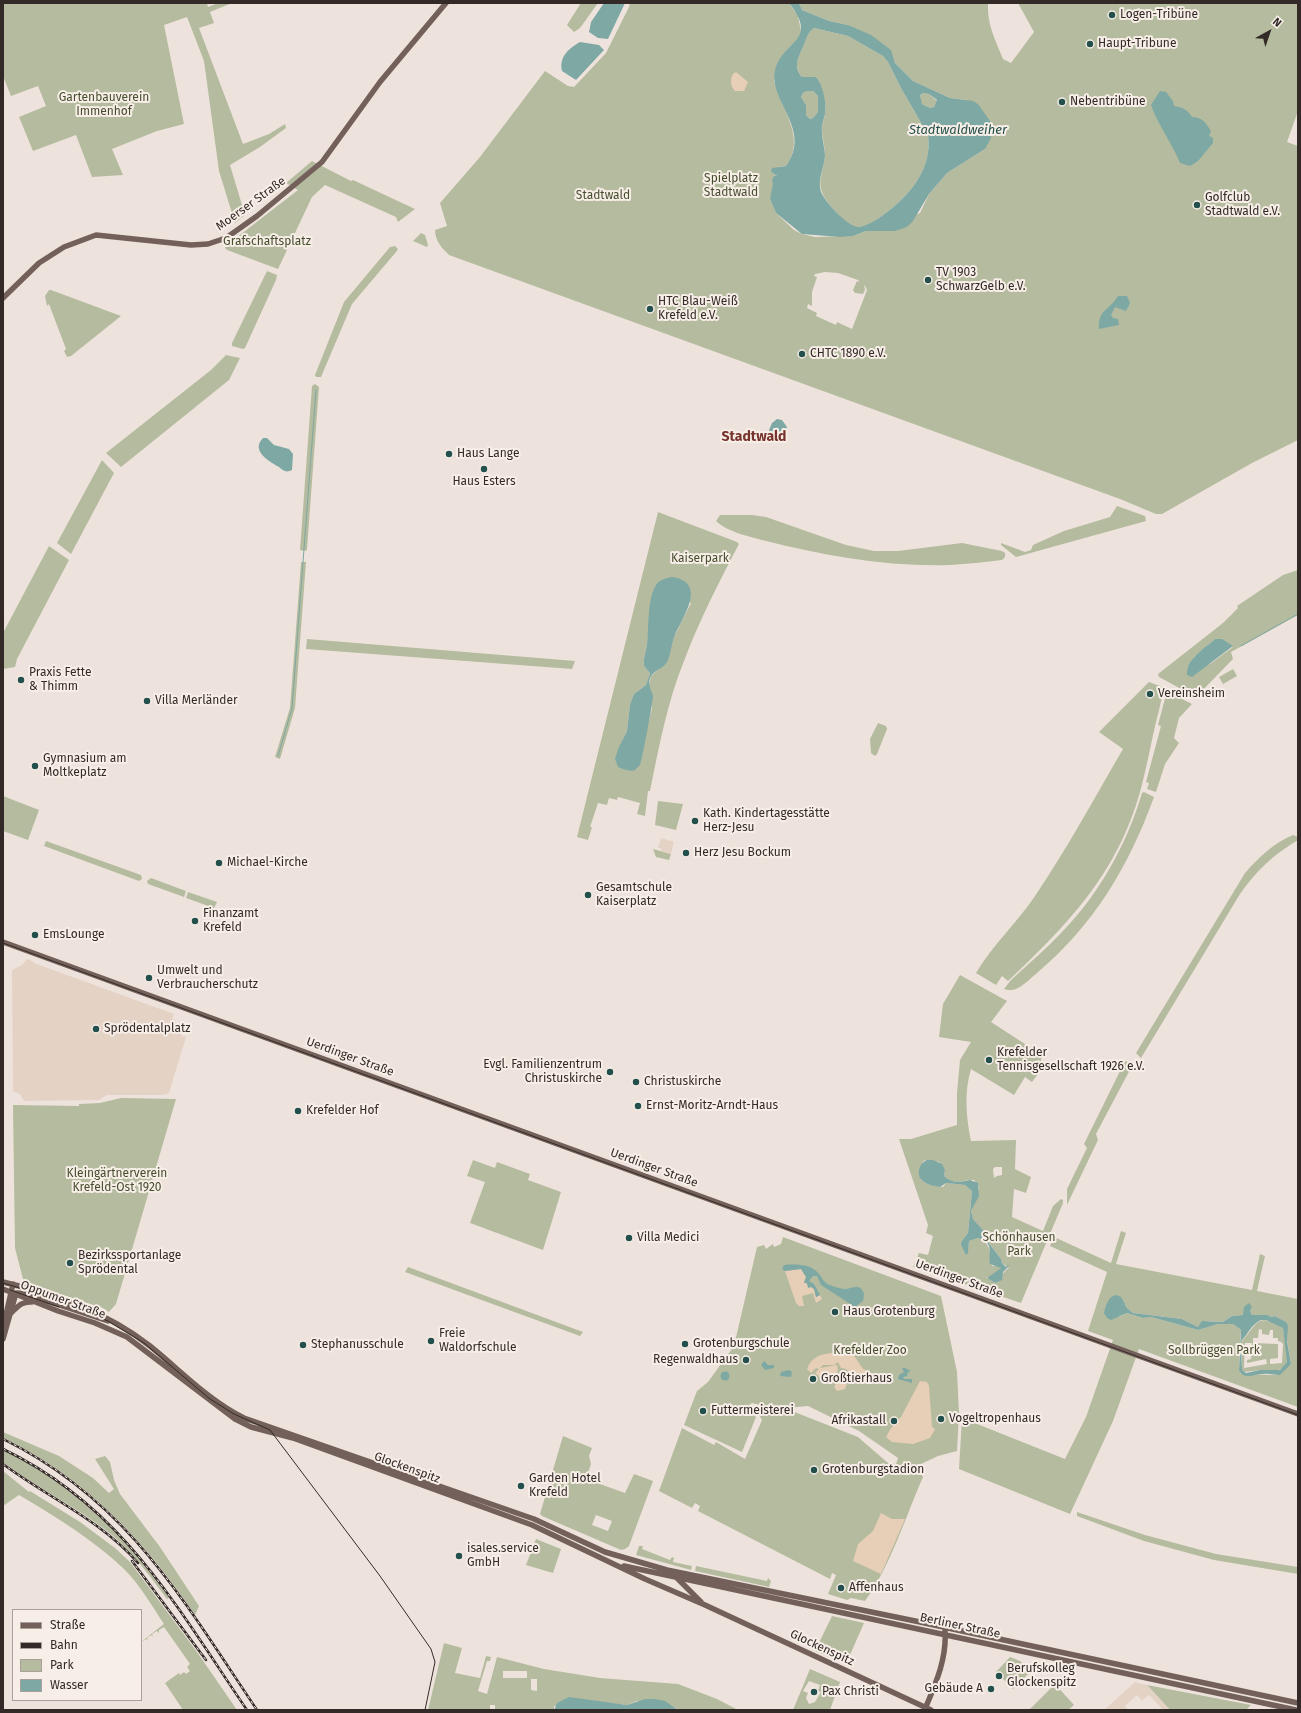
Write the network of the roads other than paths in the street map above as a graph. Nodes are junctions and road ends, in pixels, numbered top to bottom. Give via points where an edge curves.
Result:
1 (446, 3) edge
2 (3, 298) edge
3 (3, 942) edge
4 (3, 1282) edge
5 (16, 1285) junction
6 (3, 1289) edge
7 (14, 1293) junction
8 (35, 1302) junction
9 (10, 1315) junction
10 (114, 1322) junction
11 (3, 1326) edge
12 (116, 1331) joint
13 (3, 1339) edge
14 (1298, 1414) edge
15 (630, 1560) joint
16 (618, 1565) junction
17 (667, 1570) junction
18 (676, 1577) junction
19 (705, 1605) junction
20 (944, 1627) junction
21 (945, 1634) junction
22 (1298, 1703) edge
23 (927, 1709) edge
24 (1296, 1710) edge

1 - 2 main road, Moerser Straße via 380,82 322,162 258,216 226,238 208,244 191,245 96,235 64,247 39,263
3 - 14 main road, Uerdinger Straße
4 - 5 main road, Oppumer Straße
5 - 7 main road
5 - 10 main road, Oppumer Straße via 91,1309
6 - 7 main road, Oppumer Straße
7 - 8 main road, Oppumer Straße
7 - 9 main road
7 - 10 main road via 26,1294
7 - 11 main road
8 - 9 main road via 20,1304
8 - 12 main road, Oppumer Straße
9 - 13 main road
10 - 15 main road, Glockenspitz via 149,1346 211,1398 244,1418 534,1519 599,1550
12 - 16 main road, Glockenspitz via 140,1346 206,1399 251,1427 293,1438 499,1512
15 - 17 main road, Berliner Straße
16 - 18 main road, Berliner Straße
16 - 19 main road, Glockenspitz
17 - 18 main road, Glockenspitz
17 - 20 main road, Berliner Straße
18 - 19 main road, Glockenspitz
18 - 21 main road, Berliner Straße
19 - 23 main road, Glockenspitz
20 - 21 main road
20 - 22 main road, Berliner Straße
21 - 23 main road via 946,1643
21 - 24 main road, Berliner Straße

